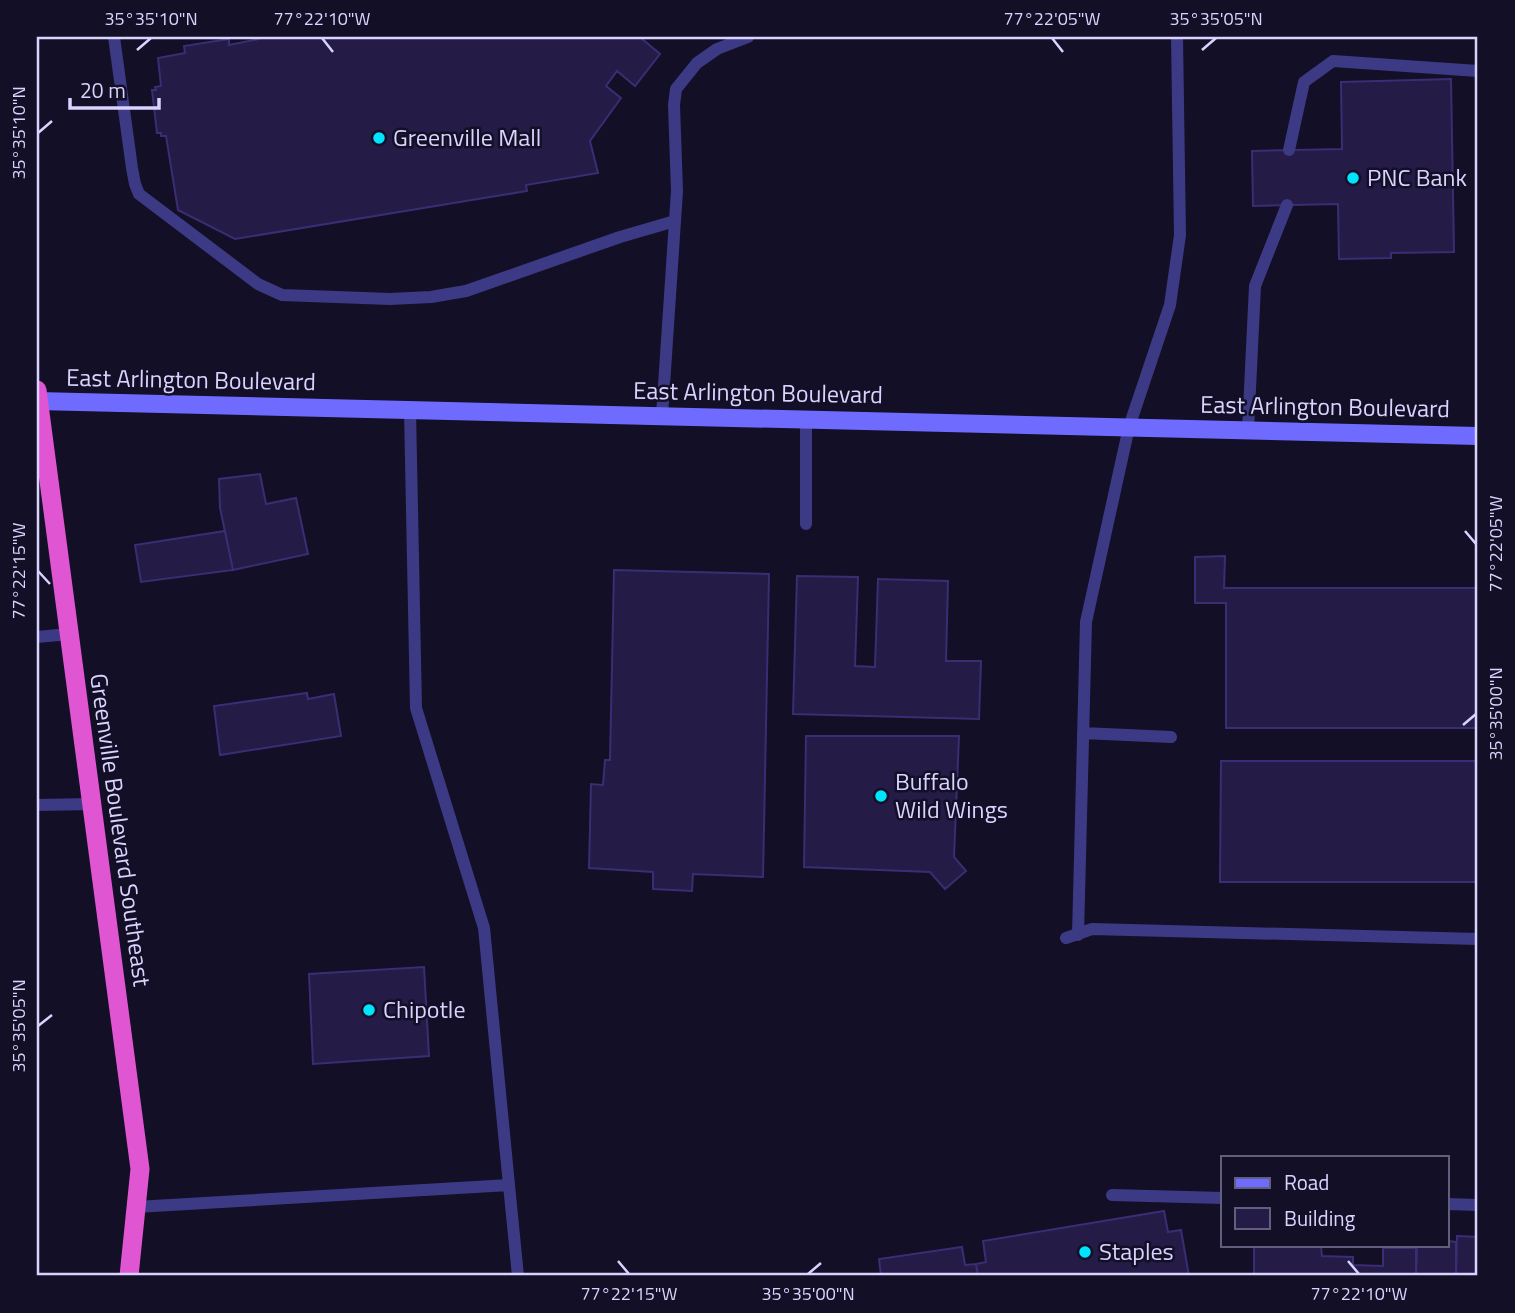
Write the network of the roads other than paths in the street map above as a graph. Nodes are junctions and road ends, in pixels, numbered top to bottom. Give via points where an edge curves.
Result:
1 (114, 37) edge
2 (748, 37) edge
3 (1177, 37) edge
4 (1478, 71) edge
5 (1289, 150) dead end
6 (1287, 205) dead end
7 (675, 221) junction
8 (37, 397) edge
9 (410, 410) junction
10 (662, 415) junction
11 (806, 419) junction
12 (1129, 427) junction
13 (1248, 430) junction
14 (1478, 436) edge
15 (806, 524) dead end
16 (69, 634) junction
17 (37, 637) edge
18 (1083, 733) junction
19 (1171, 737) dead end
20 (92, 804) junction
21 (37, 805) edge
22 (1478, 939) edge
23 (509, 1185) junction
24 (1112, 1195) dead end
25 (1221, 1198) edge
26 (1448, 1204) edge
27 (1478, 1205) edge
28 (136, 1207) junction
29 (128, 1276) edge
30 (518, 1276) edge

1 - 7 lane via 139,194 258,284 282,295 390,299 466,291
2 - 7 lane via 697,63 676,89
3 - 12 lane via 1180,235 1170,305
4 - 5 lane via 1333,61 1304,82
6 - 13 lane via 1255,286
7 - 10 lane
8 - 9 main road, East Arlington Boulevard
8 - 16 highway, Greenville Boulevard Southeast
9 - 10 main road, East Arlington Boulevard
9 - 23 lane via 416,708 484,928
10 - 11 main road, East Arlington Boulevard
11 - 12 main road, East Arlington Boulevard
11 - 15 lane
12 - 13 main road, East Arlington Boulevard
12 - 18 lane via 1086,622
13 - 14 main road, East Arlington Boulevard
16 - 17 lane
16 - 20 highway, Greenville Boulevard Southeast
18 - 19 lane
18 - 22 lane via 1072,937 1092,929
20 - 21 lane
20 - 28 highway, Greenville Boulevard Southeast via 141,1169
23 - 28 lane
23 - 30 lane
24 - 25 lane
26 - 27 lane
28 - 29 highway, Greenville Boulevard Southeast

